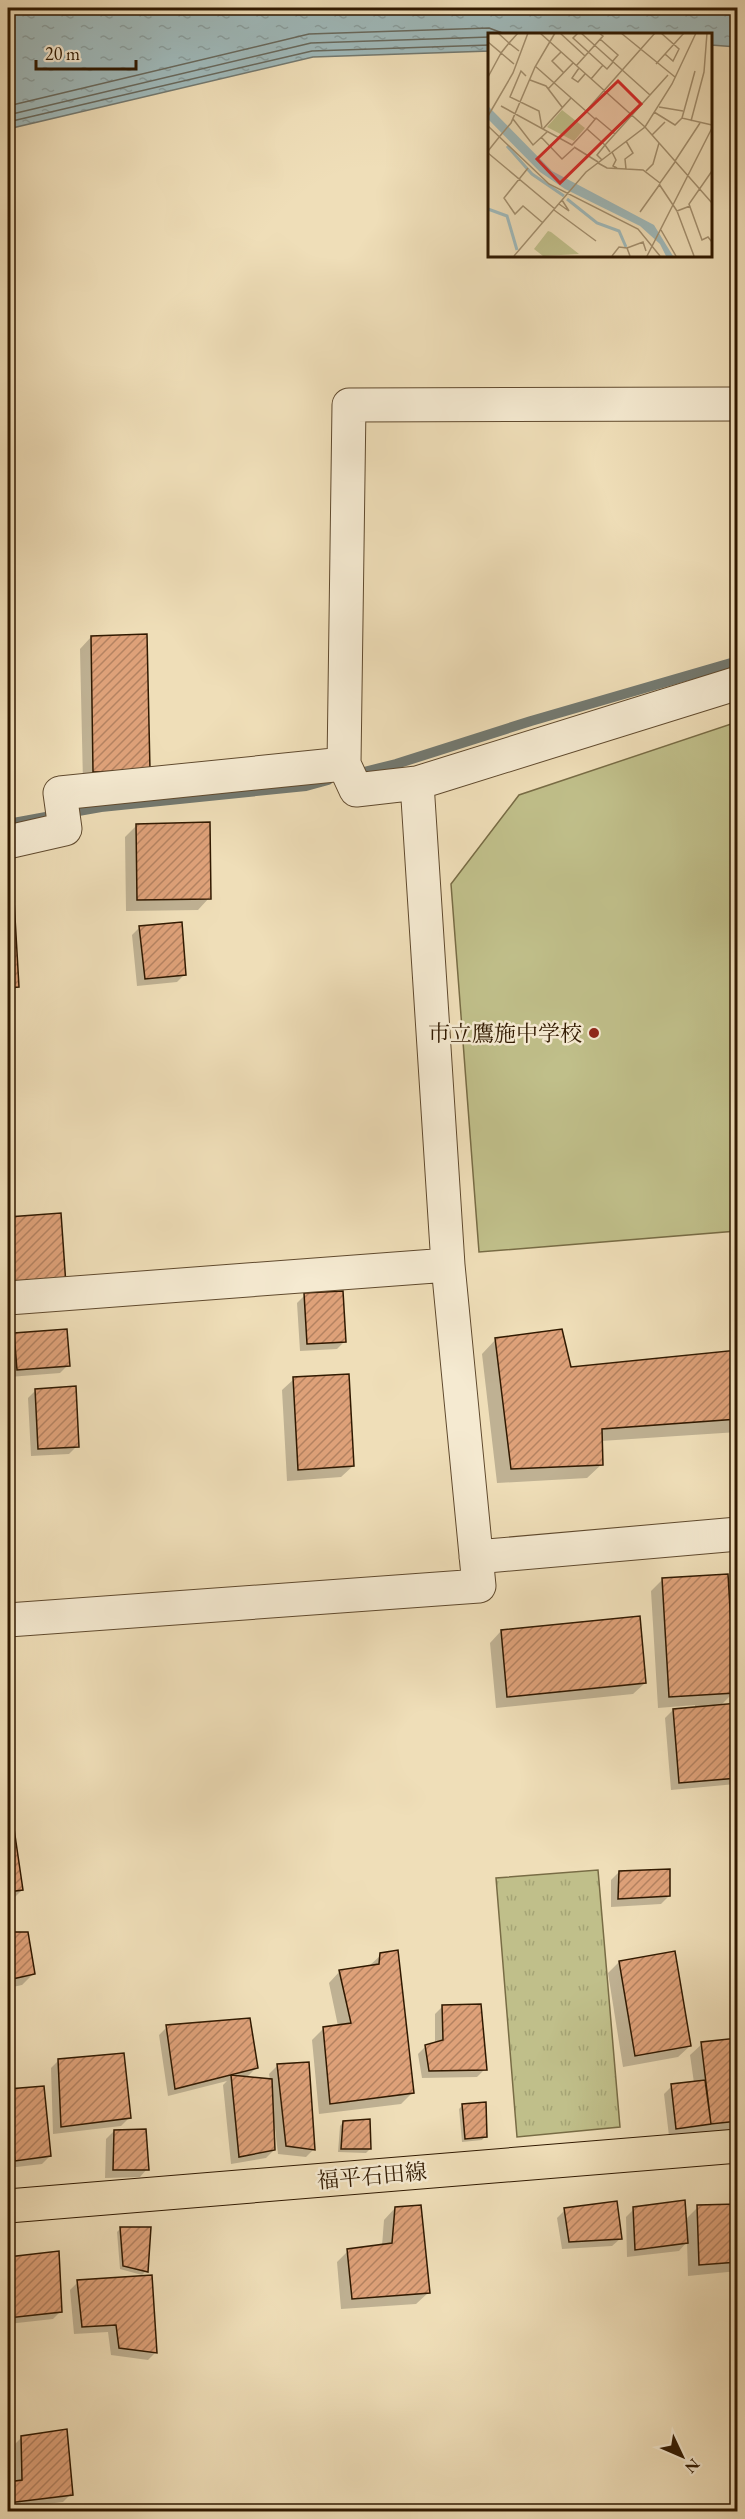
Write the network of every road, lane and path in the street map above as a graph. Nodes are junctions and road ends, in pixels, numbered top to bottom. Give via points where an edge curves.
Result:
1 (738, 404) edge
2 (738, 683) edge
3 (344, 764) junction
4 (417, 783) junction
5 (8, 843) edge
6 (448, 1265) junction
7 (8, 1298) edge
8 (738, 1534) edge
9 (476, 1557) junction
10 (8, 1620) edge
11 (738, 2146) edge
12 (8, 2206) edge

1 - 3 street via 349,405
2 - 4 street
3 - 4 street via 356,789
3 - 5 street via 60,793 65,829
4 - 6 street
6 - 7 street
6 - 9 street
8 - 9 street
9 - 10 street via 478,1586
11 - 12 main road, 福平石田線

